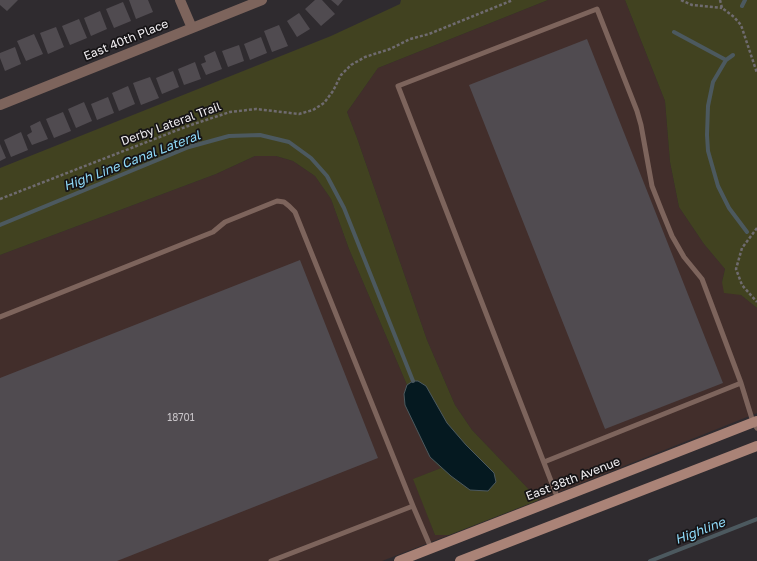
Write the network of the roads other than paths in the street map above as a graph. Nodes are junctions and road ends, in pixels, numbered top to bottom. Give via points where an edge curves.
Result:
1 (180, 0) edge
2 (262, 0) edge
3 (192, 28) junction
4 (0, 105) edge
5 (0, 317) edge
6 (741, 383) junction
7 (756, 424) edge
8 (757, 446) edge
9 (544, 462) junction
10 (558, 499) junction
11 (413, 506) junction
12 (431, 548) junction
13 (271, 561) edge
14 (399, 561) edge
15 (460, 561) edge

1 - 3 street
2 - 3 street, East 40th Place
3 - 4 street, East 40th Place
5 - 11 lane via 213,232 225,222 277,201 284,202 295,212
6 - 7 lane
6 - 9 lane
6 - 9 lane via 702,279 672,236 652,186 637,111 597,9 398,86
7 - 10 main road, East 38th Avenue
8 - 15 main road
9 - 10 lane
10 - 12 main road, East 38th Avenue
11 - 12 lane
11 - 13 lane
12 - 14 main road, East 38th Avenue

